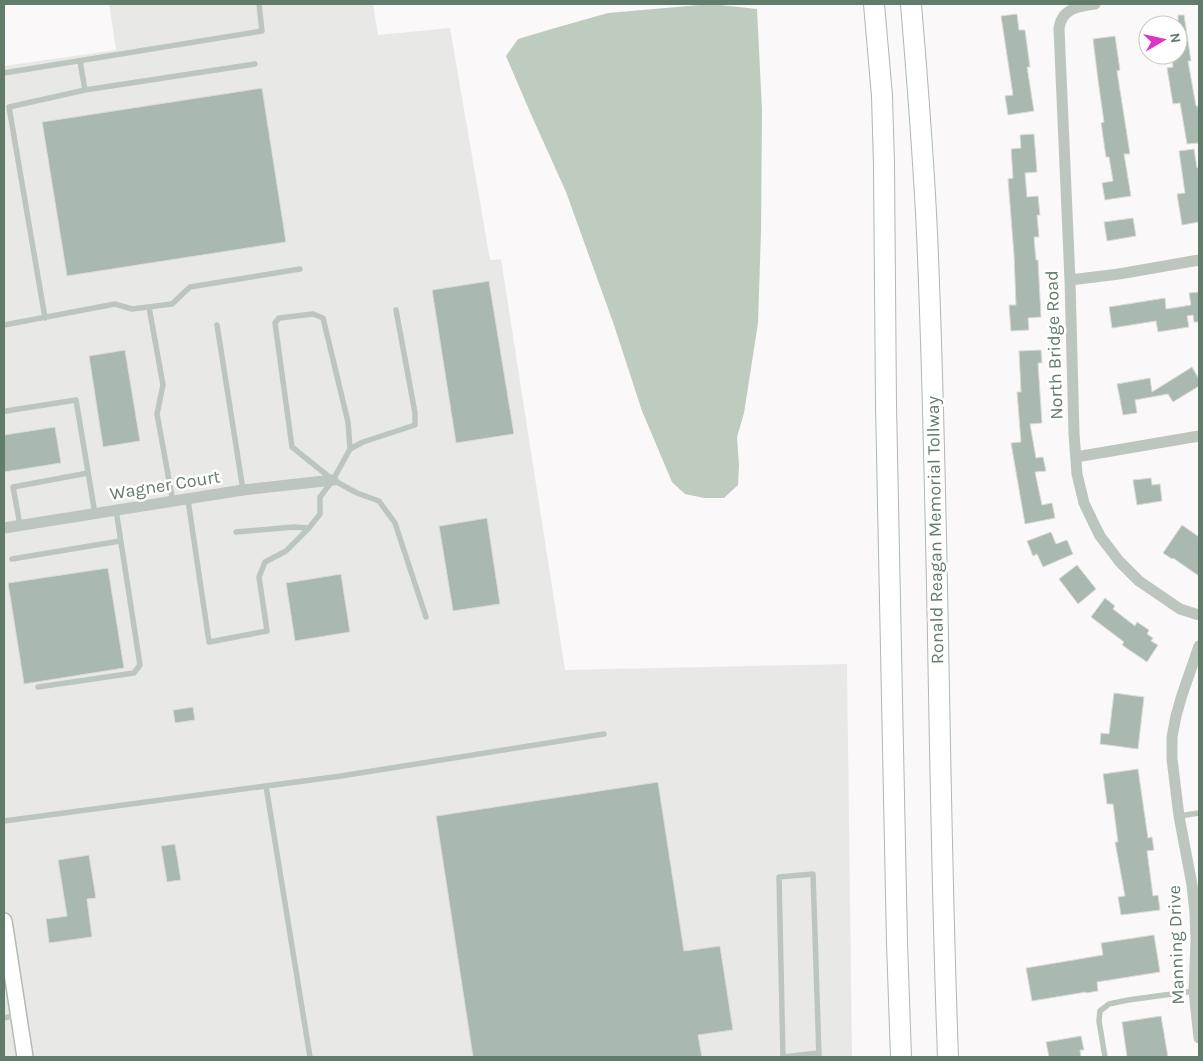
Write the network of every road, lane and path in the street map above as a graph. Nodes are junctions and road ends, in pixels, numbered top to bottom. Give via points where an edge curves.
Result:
1 (259, 4) edge
2 (874, 4) edge
3 (911, 4) edge
4 (1095, 4) edge
5 (80, 61) junction
6 (255, 64) dead end
7 (4, 73) edge
8 (85, 90) junction
9 (1199, 260) edge
10 (300, 269) dead end
11 (1070, 280) junction
12 (149, 307) junction
13 (396, 310) dead end
14 (45, 318) junction
15 (4, 324) edge
16 (217, 325) dead end
17 (6, 411) dead end
18 (1199, 436) edge
19 (350, 448) junction
20 (1076, 457) junction
21 (88, 473) junction
22 (333, 480) junction
23 (243, 490) junction
24 (188, 500) junction
25 (173, 502) junction
26 (116, 510) junction
27 (95, 514) junction
28 (20, 525) junction
29 (4, 528) edge
30 (309, 528) junction
31 (236, 532) dead end
32 (120, 541) junction
33 (12, 559) dead end
34 (1199, 615) edge
35 (426, 617) dead end
36 (1199, 646) edge
37 (38, 687) dead end
38 (604, 734) dead end
39 (266, 786) junction
40 (1199, 813) edge
41 (1179, 816) junction
42 (4, 821) edge
43 (4, 921) edge
44 (1194, 991) junction
45 (11, 1016) edge
46 (1199, 1038) edge
47 (819, 1055) edge
48 (26, 1057) edge
49 (310, 1057) edge
50 (783, 1057) edge
51 (902, 1057) edge
52 (948, 1057) edge
53 (1105, 1057) edge

1 - 5 lane via 262,31
2 - 51 highway via 882,96 886,415
3 - 52 highway, Ronald Reagan Memorial Tollway via 928,256
4 - 11 street, North Bridge Road via 1073,9 1063,16 1059,29
5 - 7 lane
5 - 8 lane
6 - 8 lane
8 - 14 lane via 9,107
9 - 11 street
10 - 12 lane via 190,287 172,304
11 - 20 street, North Bridge Road
12 - 14 lane via 132,309 115,304
12 - 25 lane via 163,385 157,414
13 - 19 lane via 415,413 414,425
14 - 15 lane
16 - 23 lane
17 - 21 lane via 76,400
18 - 20 street
19 - 22 lane
19 - 22 lane via 348,422 323,318 313,314 279,318 275,324 292,447
20 - 34 street, North Bridge Road via 1084,503 1100,536 1119,561 1158,594
21 - 27 lane
21 - 28 lane via 13,487
22 - 23 street, Wagner Court
22 - 30 lane via 320,496 320,514
22 - 35 lane via 379,501 395,523
23 - 24 street, Wagner Court
24 - 25 street, Wagner Court
24 - 30 lane via 209,642 267,631 259,577 266,562 286,550
25 - 26 street, Wagner Court
26 - 27 street, Wagner Court
26 - 32 lane
27 - 28 street, Wagner Court
28 - 29 street, Wagner Court
30 - 31 lane
32 - 33 lane
32 - 37 lane via 140,665 134,673
36 - 41 street, Manning Drive via 1172,737
38 - 39 lane
39 - 42 lane
39 - 49 lane
40 - 41 lane
41 - 44 street, Manning Drive via 1195,913
43 - 45 street
44 - 46 street, Manning Drive
44 - 53 lane via 1109,1004 1100,1011 1099,1021
45 - 48 street
47 - 50 lane
47 - 50 lane via 813,874 779,877

